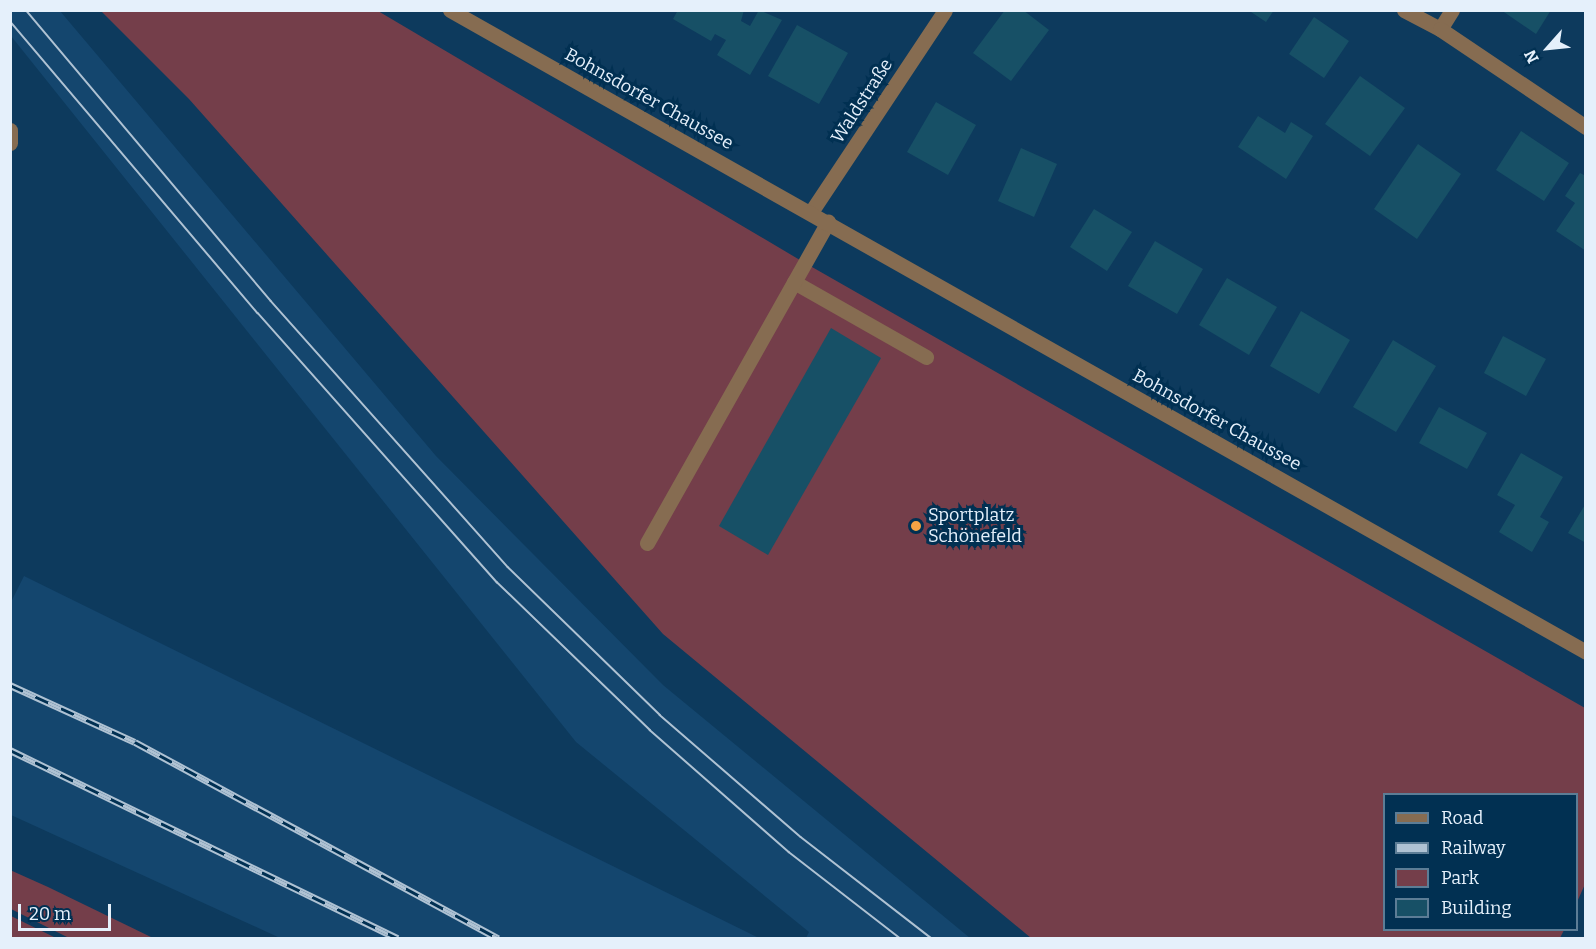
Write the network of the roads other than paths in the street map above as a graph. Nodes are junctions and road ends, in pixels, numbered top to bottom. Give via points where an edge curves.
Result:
1 (450, 10) edge
2 (945, 10) edge
3 (1404, 10) edge
4 (1452, 10) edge
5 (1440, 29) junction
6 (1586, 127) edge
7 (10, 130) edge
8 (10, 143) edge
9 (811, 212) junction
10 (828, 222) junction
11 (794, 282) junction
12 (926, 357) dead end
13 (646, 543) dead end
14 (1586, 652) edge

1 - 9 street, Bohnsdorfer Chaussee
2 - 9 street, Waldstraße
3 - 5 street
4 - 5 street
5 - 6 street
7 - 8 street
9 - 10 street, Bohnsdorfer Chaussee
10 - 11 street
10 - 14 street, Bohnsdorfer Chaussee
11 - 12 street
11 - 13 street

